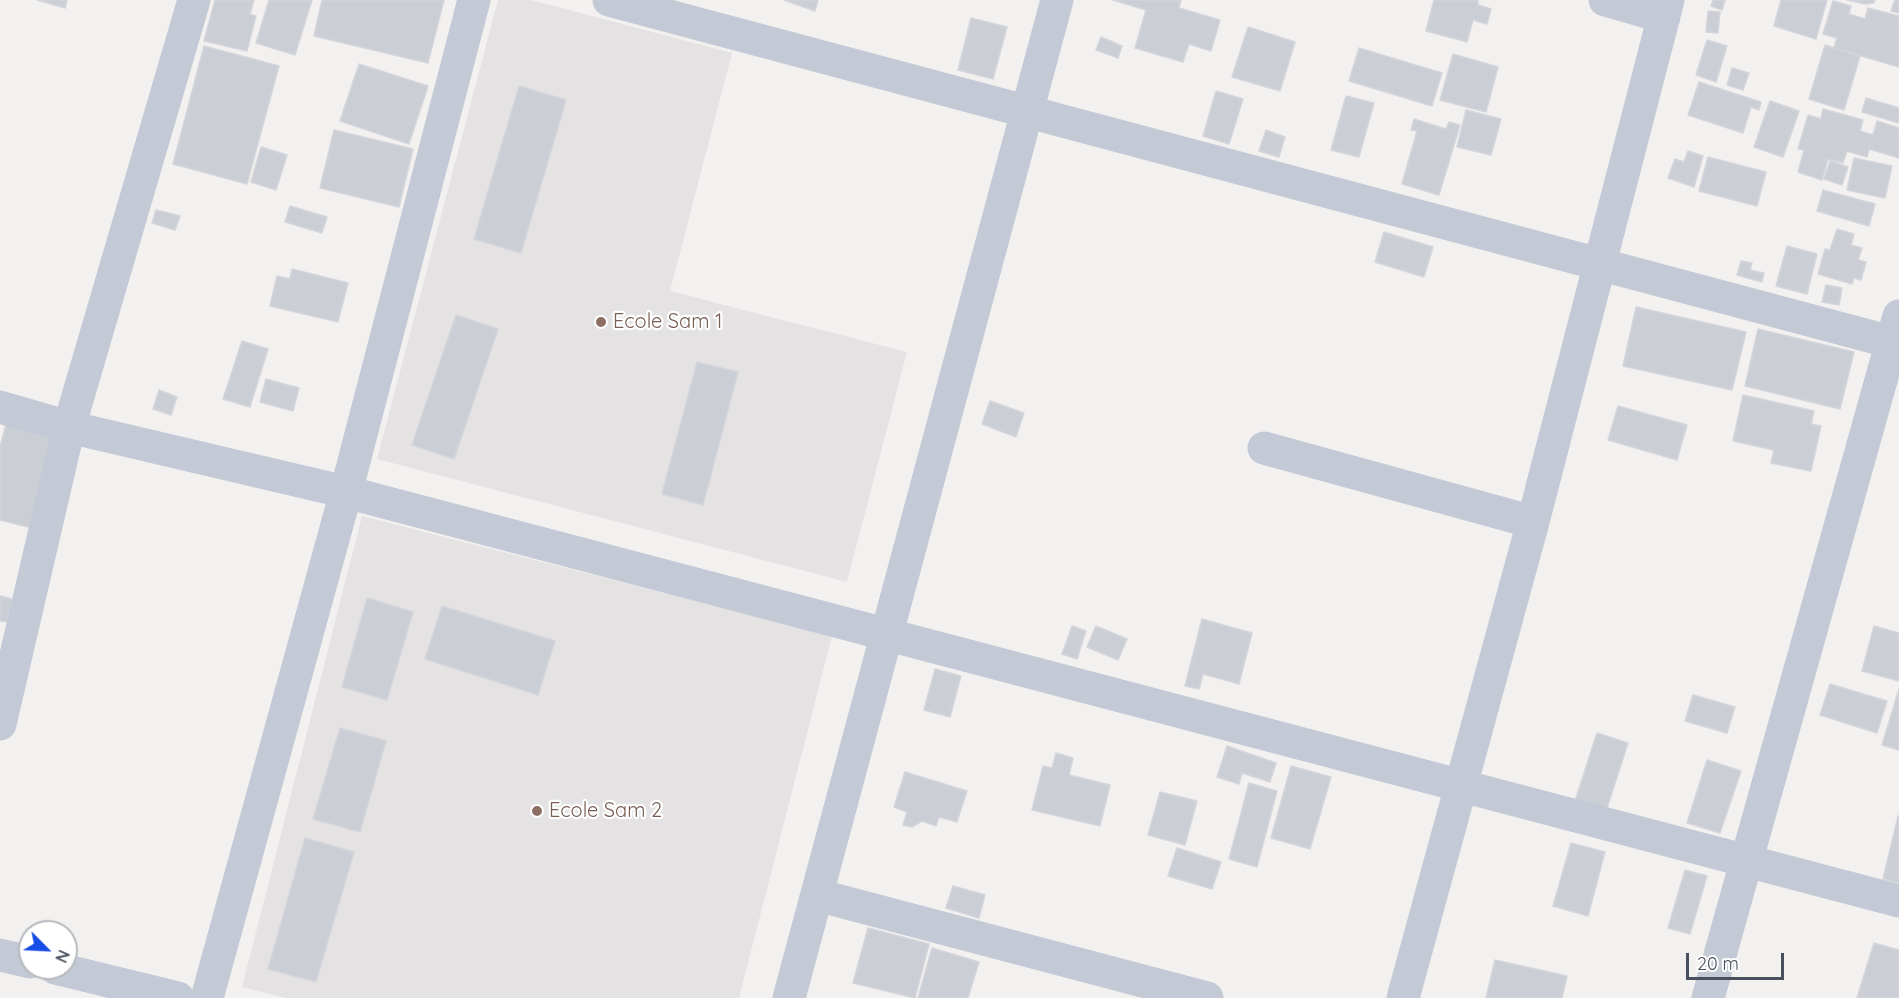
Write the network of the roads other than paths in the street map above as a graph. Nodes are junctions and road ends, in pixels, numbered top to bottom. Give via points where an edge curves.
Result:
1 (194, 0) edge
2 (474, 0) edge
3 (609, 0) edge
4 (1057, 0) edge
5 (1605, 0) edge
6 (1666, 8) edge
7 (1026, 113) junction
8 (1598, 264) junction
9 (1897, 334) edge
10 (0, 407) edge
11 (69, 426) junction
12 (1264, 448) dead end
13 (346, 492) junction
14 (1533, 522) junction
15 (887, 633) junction
16 (0, 724) edge
17 (1460, 785) junction
18 (1745, 861) junction
19 (817, 895) junction
20 (1899, 901) edge
21 (0, 955) edge
22 (18, 959) edge
23 (78, 974) edge
24 (178, 998) edge
25 (207, 998) edge
26 (789, 998) edge
27 (1207, 998) edge
28 (1403, 998) edge
29 (1708, 998) edge

1 - 11 street
2 - 13 street
3 - 7 street
4 - 7 street
5 - 6 street
6 - 8 street
7 - 8 street
7 - 15 street
8 - 9 street
8 - 14 street
9 - 18 street
10 - 11 street
11 - 13 street
11 - 16 street
12 - 14 street
13 - 15 street
13 - 25 street
14 - 17 street
15 - 17 street
15 - 19 street
17 - 18 street
17 - 28 street
18 - 20 street
18 - 29 street
19 - 26 street
19 - 27 street
21 - 22 street
23 - 24 street

